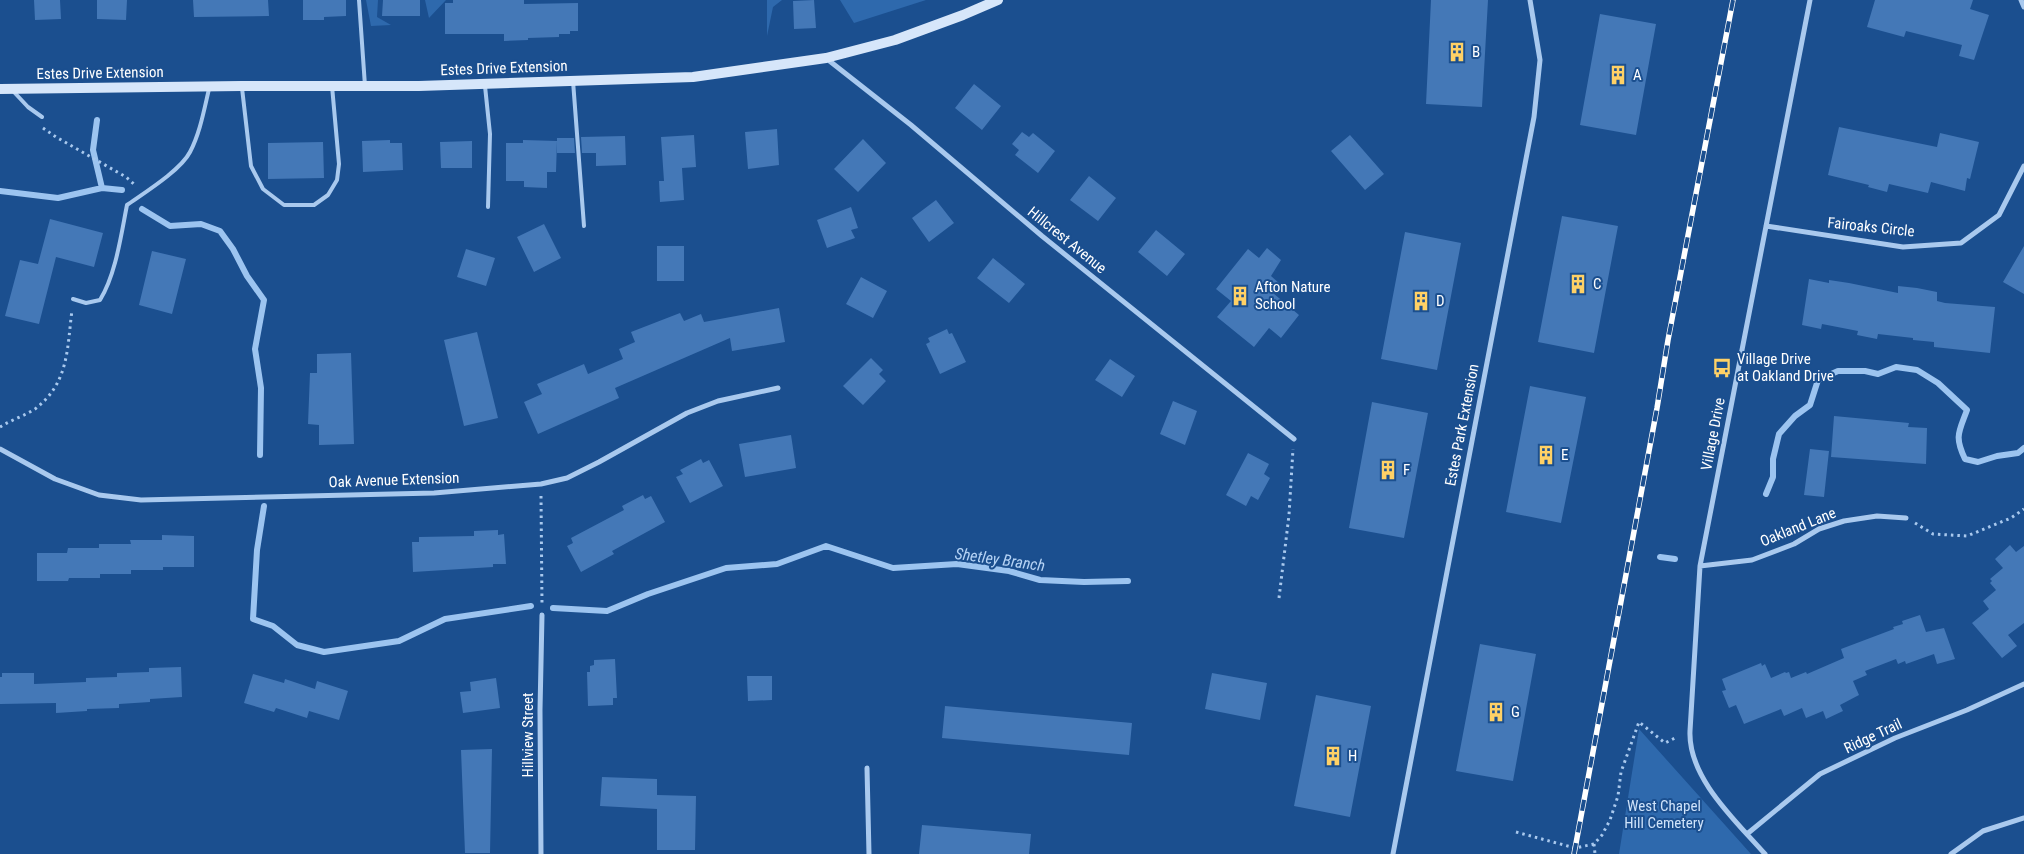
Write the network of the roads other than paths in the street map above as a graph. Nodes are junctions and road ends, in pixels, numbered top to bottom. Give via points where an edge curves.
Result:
1 (359, 0) edge
2 (998, 0) edge
3 (1530, 0) edge
4 (1810, 0) edge
5 (2021, 0) edge
6 (2024, 7) edge
7 (826, 58) junction
8 (573, 81) junction
9 (484, 84) junction
10 (210, 86) junction
11 (241, 86) junction
12 (332, 86) junction
13 (365, 86) junction
14 (0, 89) edge
15 (12, 89) junction
16 (42, 117) road end
17 (2024, 166) edge
18 (488, 207) dead end
19 (584, 226) dead end
20 (1766, 226) junction
21 (73, 299) road end
22 (778, 388) dead end
23 (1294, 438) road end
24 (0, 450) edge
25 (1906, 518) road end
26 (1700, 566) junction
27 (542, 615) road end
28 (2024, 684) edge
29 (867, 768) dead end
30 (2024, 818) edge
31 (1747, 834) junction
32 (541, 854) edge
33 (869, 854) edge
34 (1393, 854) edge
35 (1765, 854) edge
36 (1951, 854) edge

1 - 13 lane
2 - 7 main road, Estes Drive Extension via 895,40
3 - 34 street, Estes Park Extension via 1540,60 1534,117
4 - 20 street, Village Drive
5 - 6 street
7 - 8 main road, Estes Drive Extension via 693,77
7 - 23 street, Hillcrest Avenue
8 - 9 main road, Estes Drive Extension
8 - 19 lane
9 - 13 main road, Estes Drive Extension
9 - 18 lane via 490,134
10 - 11 main road, Estes Drive Extension
10 - 15 main road, Estes Drive Extension
10 - 21 lane via 189,154 127,205 106,290 100,300 86,303
11 - 12 main road, Estes Drive Extension
11 - 12 lane via 251,166 263,189 284,205 314,205 328,195 337,180 339,164
12 - 13 main road, Estes Drive Extension
14 - 15 main road, Estes Drive Extension
15 - 16 lane
17 - 20 street, Fairoaks Circle via 1998,215 1961,243 1903,247
20 - 26 street, Village Drive
22 - 24 street, Oak Avenue Extension via 718,401 687,413 567,478 541,484 434,492 141,500 99,495 55,479
25 - 26 street, Oakland Lane via 1878,516 1844,521 1752,560
26 - 31 street, Village Drive via 1689,746 1709,790
27 - 32 street, Hillview Street
28 - 31 street, Ridge Trail via 1895,738 1820,774
29 - 33 street
30 - 36 street via 1983,831
31 - 35 street, Village Drive

